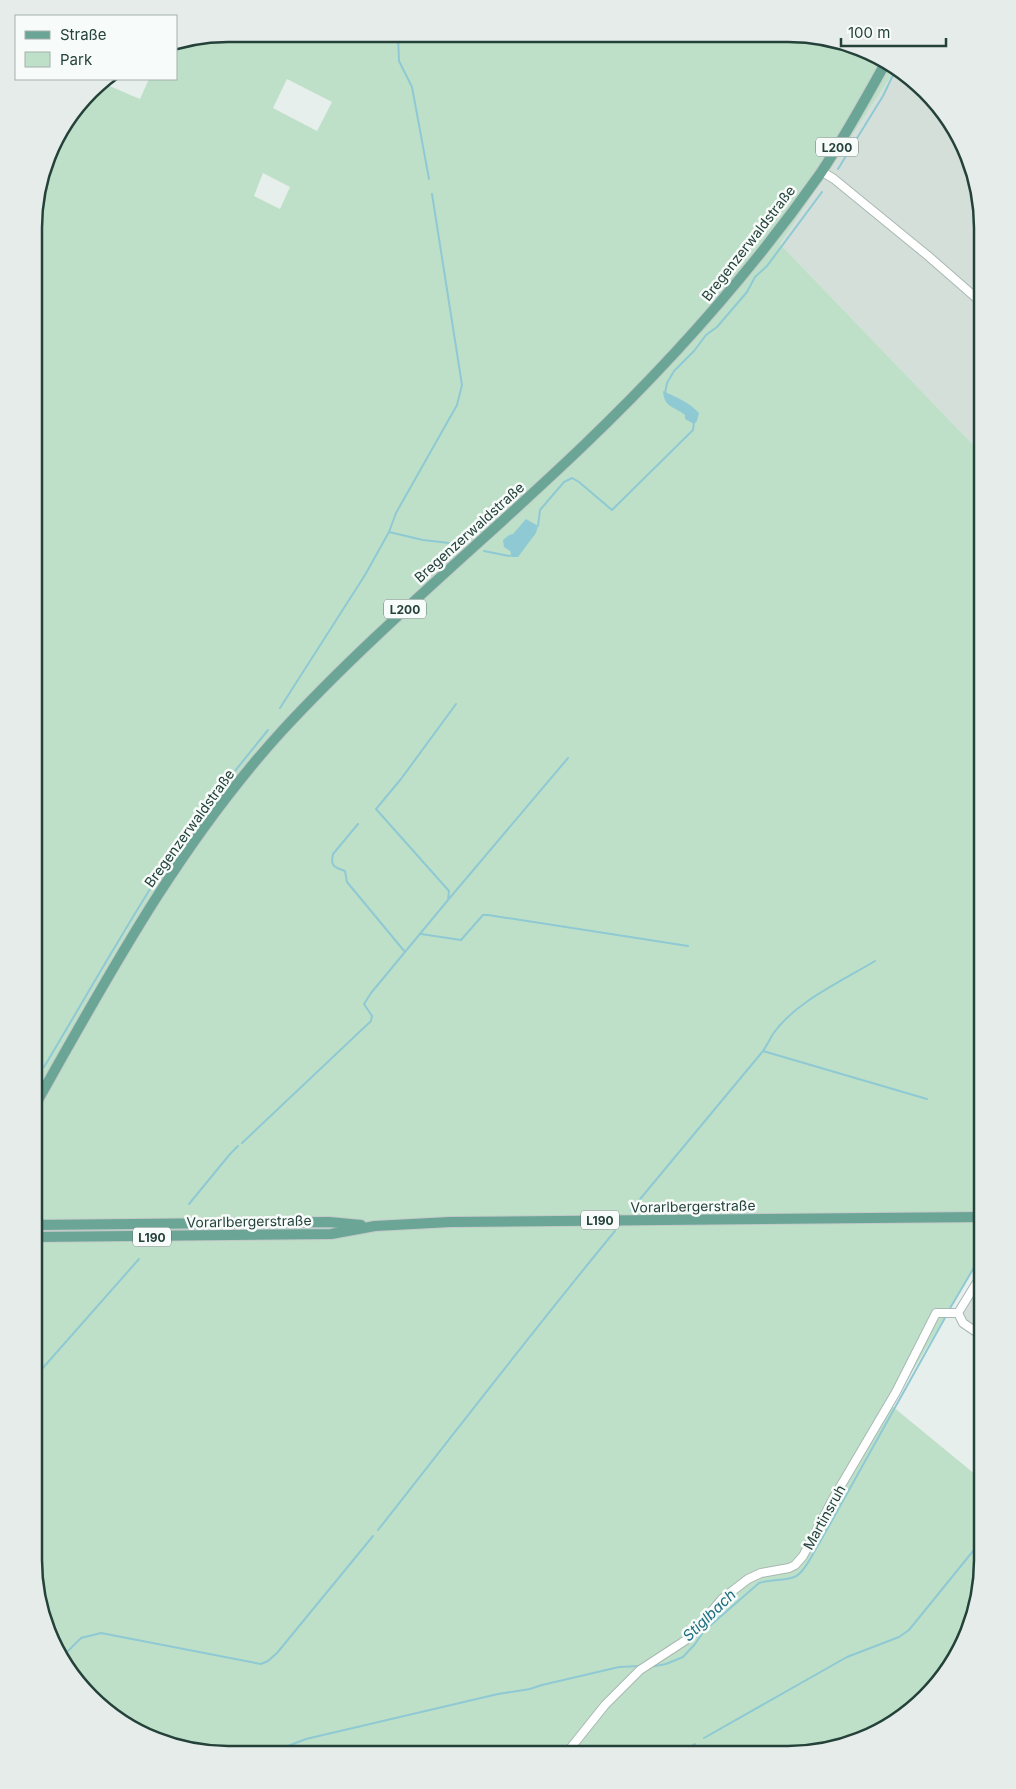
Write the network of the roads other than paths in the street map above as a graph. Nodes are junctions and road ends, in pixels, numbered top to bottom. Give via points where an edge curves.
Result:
1 (882, 68) edge
2 (821, 171) junction
3 (974, 296) edge
4 (42, 1093) edge
5 (974, 1217) edge
6 (42, 1225) edge
7 (375, 1226) junction
8 (42, 1238) edge
9 (974, 1286) edge
10 (955, 1313) junction
11 (974, 1331) edge
12 (572, 1746) edge

1 - 2 main road, Bregenzerwaldstraße / L200
2 - 3 street
2 - 4 main road, Bregenzerwaldstraße / L200 via 706,318 647,382 583,446 332,678 239,781 157,895
5 - 7 main road, Vorarlbergerstraße / L190 via 495,1221
6 - 7 main road, Vorarlbergerstraße / L190 via 329,1222
7 - 8 main road, Vorarlbergerstraße / L190 via 331,1234
9 - 10 street
10 - 11 street
10 - 12 street, Martinsruh via 936,1313 896,1392 799,1561 789,1568 748,1579 722,1599 689,1638 640,1670 605,1705

